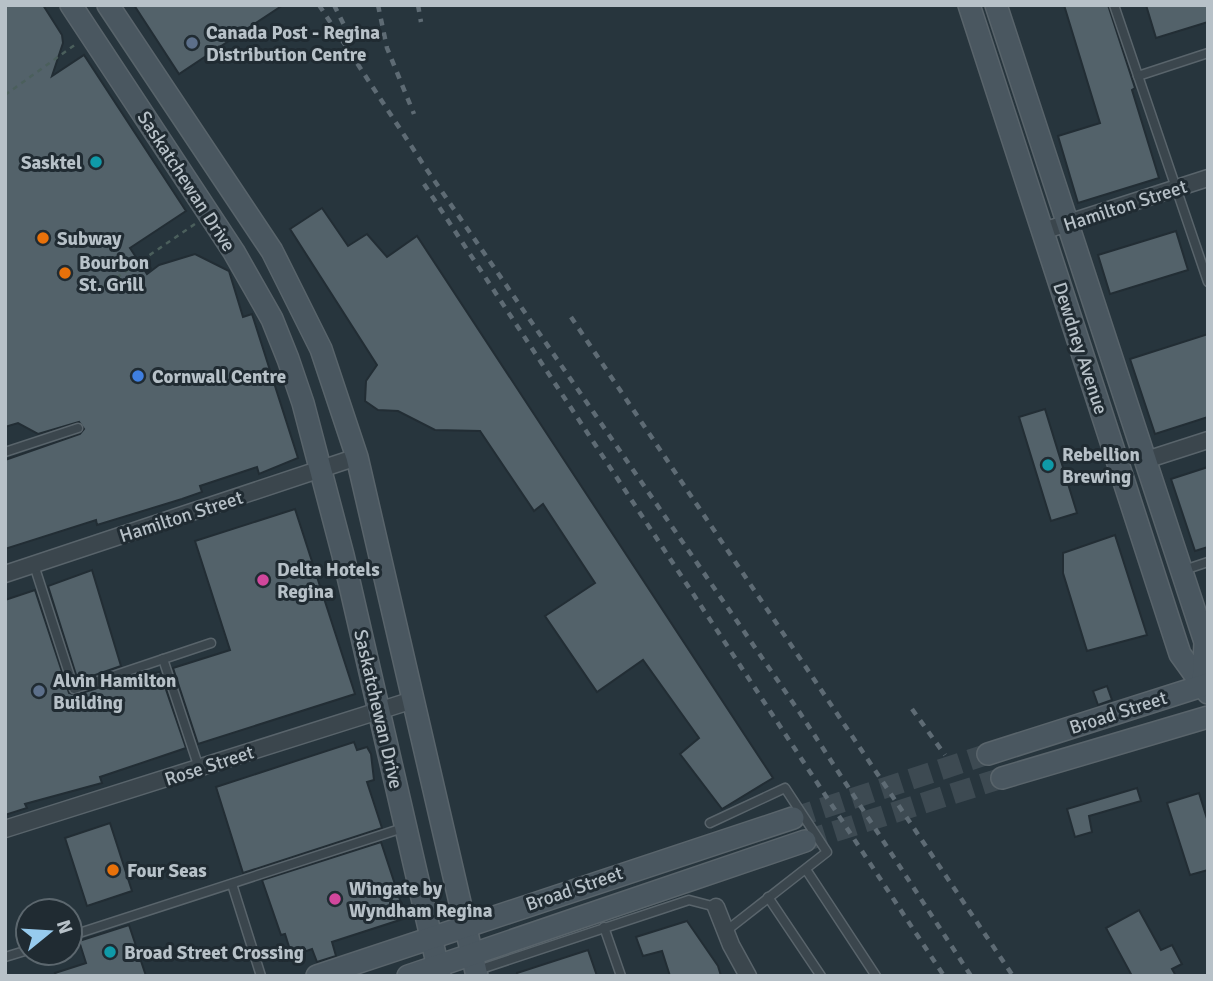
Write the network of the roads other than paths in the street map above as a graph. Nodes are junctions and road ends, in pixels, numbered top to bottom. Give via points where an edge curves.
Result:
1 (71, 5) edge
2 (99, 5) edge
3 (969, 5) edge
4 (996, 5) edge
5 (1114, 5) edge
6 (113, 13) edge
7 (1208, 53) edge
8 (1138, 76) junction
9 (1208, 178) edge
10 (1176, 188) junction
11 (1068, 223) junction
12 (1043, 231) junction
13 (1208, 282) edge
14 (78, 429) dead end
15 (1208, 440) edge
16 (5, 453) edge
17 (357, 457) junction
18 (1146, 460) junction
19 (321, 470) junction
20 (1208, 562) edge
21 (34, 565) junction
22 (1182, 571) junction
23 (5, 574) edge
24 (211, 643) dead end
25 (163, 659) junction
26 (1206, 687) edge
27 (413, 701) junction
28 (381, 710) junction
29 (1208, 717) edge
30 (988, 754) tunnel mouth
31 (199, 768) junction
32 (1002, 778) tunnel mouth
33 (793, 818) tunnel mouth
34 (710, 823) dead end
35 (406, 827) junction
36 (5, 830) edge
37 (805, 841) tunnel mouth
38 (807, 871) junction
39 (232, 884) junction
40 (768, 898) junction
41 (716, 906) joint
42 (465, 925) junction
43 (604, 927) junction
44 (84, 932) edge
45 (726, 932) junction
46 (431, 937) junction
47 (475, 967) edge
48 (439, 971) edge
49 (261, 976) edge
50 (317, 976) edge
51 (408, 976) edge
52 (621, 976) edge
53 (748, 976) edge
54 (821, 976) edge
55 (876, 976) edge

1 - 19 main road, Saskatchewan Drive via 272,319 303,403
2 - 6 lane
3 - 12 main road, Dewdney Avenue
4 - 11 main road, Dewdney Avenue
5 - 8 lane
6 - 17 main road, Saskatchewan Drive via 289,280 321,349
7 - 8 lane
8 - 10 lane
9 - 10 street, Hamilton Street
10 - 11 street, Hamilton Street
10 - 13 lane
11 - 12 street, Hamilton Street
11 - 18 main road, Dewdney Avenue
12 - 26 main road, Dewdney Avenue via 1180,654
14 - 16 lane
15 - 18 street
17 - 19 street, Hamilton Street
17 - 27 main road, Saskatchewan Drive
18 - 22 main road, Dewdney Avenue
19 - 21 street, Hamilton Street
19 - 28 main road, Saskatchewan Drive
20 - 22 lane
21 - 23 street, Hamilton Street
21 - 25 lane via 74,689
22 - 26 main road, Dewdney Avenue via 1205,642
24 - 25 lane
25 - 31 lane
26 - 30 main road, Broad Street
27 - 28 street, Rose Street
27 - 42 main road, Saskatchewan Drive
28 - 31 street, Rose Street
28 - 35 main road, Saskatchewan Drive
29 - 32 main road, Broad Street
31 - 36 street, Rose Street
33 - 42 main road, Broad Street
34 - 38 lane via 785,788 827,852
35 - 39 lane
35 - 46 main road, Saskatchewan Drive
37 - 47 main road, Broad Street
38 - 40 lane
38 - 55 lane
39 - 44 lane
39 - 49 lane
40 - 45 lane
40 - 54 lane
41 - 43 lane via 689,900
41 - 45 street
42 - 46 main road, Broad Street
42 - 47 main road, Saskatchewan Drive
43 - 47 lane
43 - 52 lane
45 - 53 street
46 - 48 main road, Saskatchewan Drive
46 - 50 main road, Broad Street
47 - 48 main road, Broad Street
48 - 51 main road, Broad Street

